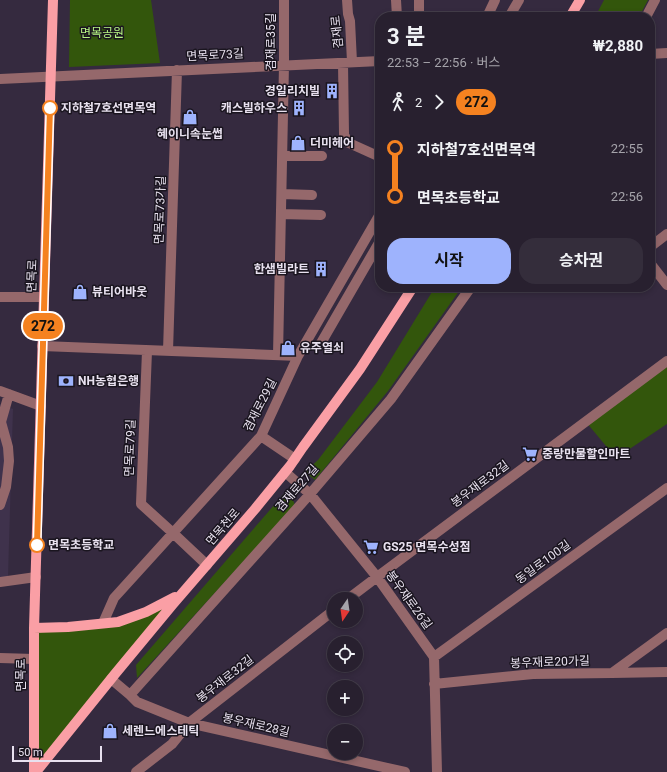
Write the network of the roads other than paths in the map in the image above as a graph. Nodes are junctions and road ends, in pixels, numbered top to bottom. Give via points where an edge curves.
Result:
1 (53, 0) edge
2 (284, 0) edge
3 (347, 0) edge
4 (396, 0) edge
5 (419, 0) edge
6 (495, 0) edge
7 (518, 0) edge
8 (580, 0) edge
9 (656, 0) edge
10 (397, 12) edge
11 (419, 12) edge
12 (489, 12) edge
13 (512, 12) edge
14 (573, 12) edge
15 (649, 12) edge
16 (667, 53) edge
17 (655, 54) edge
18 (375, 61) edge
19 (348, 63) junction
20 (284, 65) junction
21 (177, 70) junction
22 (50, 76) junction
23 (0, 79) edge
24 (375, 155) edge
25 (282, 156) junction
26 (322, 156) dead end
27 (282, 194) junction
28 (312, 195) dead end
29 (281, 214) junction
30 (321, 215) dead end
31 (375, 228) edge
32 (667, 234) edge
33 (655, 242) edge
34 (375, 250) edge
35 (655, 269) edge
36 (667, 285) edge
37 (410, 292) edge
38 (467, 292) edge
39 (0, 297) edge
40 (44, 298) junction
41 (321, 343) dead end
42 (42, 346) junction
43 (147, 350) junction
44 (168, 351) junction
45 (278, 355) junction
46 (298, 356) junction
47 (667, 361) edge
48 (5, 393) edge
49 (41, 406) junction
50 (262, 436) junction
51 (295, 459) junction
52 (285, 472) junction
53 (667, 488) edge
54 (310, 494) junction
55 (0, 505) edge
56 (173, 533) junction
57 (207, 565) junction
58 (36, 577) junction
59 (376, 577) junction
60 (0, 582) edge
61 (357, 592) edge
62 (181, 595) junction
63 (327, 615) edge
64 (103, 623) junction
65 (34, 628) junction
66 (667, 633) edge
67 (434, 657) junction
68 (0, 658) edge
69 (34, 659) junction
70 (667, 672) edge
71 (612, 674) junction
72 (111, 679) junction
73 (434, 684) junction
74 (130, 695) junction
75 (190, 723) junction
76 (35, 772) edge
77 (136, 772) edge
78 (406, 772) edge
79 (437, 772) edge

1 - 22 main road, 면목로
2 - 20 street, 겸재로35길
3 - 19 street, 겸재로 via 350,21
4 - 10 street
5 - 11 street
6 - 12 street
7 - 13 street
8 - 14 main road
9 - 15 street
16 - 17 street
18 - 19 street, 면목로73길
19 - 20 street, 면목로73길
19 - 24 street via 344,137
20 - 21 street, 면목로73길
20 - 25 street, 겸재로35길
21 - 22 street, 면목로73길
21 - 44 street, 면목로73가길
22 - 23 street, 면목로73길
22 - 40 main road, 면목로
25 - 26 street
25 - 27 street, 겸재로35길
27 - 28 street
27 - 29 street, 겸재로35길
29 - 30 street
29 - 45 street, 겸재로35길
31 - 46 street, 겸재로29길
32 - 33 street
34 - 41 street
35 - 36 street
37 - 51 main road, 면목천로 via 360,369
38 - 54 street, 겸재로27길 via 391,399
39 - 40 street
40 - 42 main road, 면목로
42 - 43 street
42 - 49 main road, 면목로
43 - 44 street
43 - 56 street, 면목로79길 via 141,504
44 - 45 street
45 - 46 street
46 - 50 street, 겸재로29길
47 - 59 street, 봉우재로32길
48 - 49 street
48 - 55 street via 1,422 9,461 6,487
49 - 58 main road, 면목로
50 - 51 street
50 - 56 street, 겸재로29길
51 - 52 main road, 면목천로
52 - 54 street, 봉우재로26길
52 - 57 main road, 면목천로
53 - 67 street, 동일로100길
54 - 59 street, 봉우재로26길
54 - 74 street, 겸재로27길
56 - 57 street
56 - 64 street, 겸재로29길 via 114,598
57 - 62 main road, 면목천로
58 - 60 street
58 - 65 main road, 면목로
59 - 61 street, 봉우재로32길
59 - 67 street, 봉우재로26길
62 - 64 main road via 146,612 118,622
62 - 72 main road, 면목천로
63 - 75 street, 봉우재로32길
64 - 65 main road
65 - 69 main road, 면목로
66 - 71 street
67 - 73 street
68 - 69 street
69 - 76 main road, 면목로
70 - 71 street, 봉우재로20가길
71 - 73 street, 봉우재로20가길 via 533,674
72 - 74 street, 봉우재로28길
72 - 76 main road, 면목천로
73 - 79 street
74 - 75 street, 봉우재로28길 via 137,702
75 - 77 street, 봉우재로32길 via 172,744
75 - 78 street, 봉우재로28길

